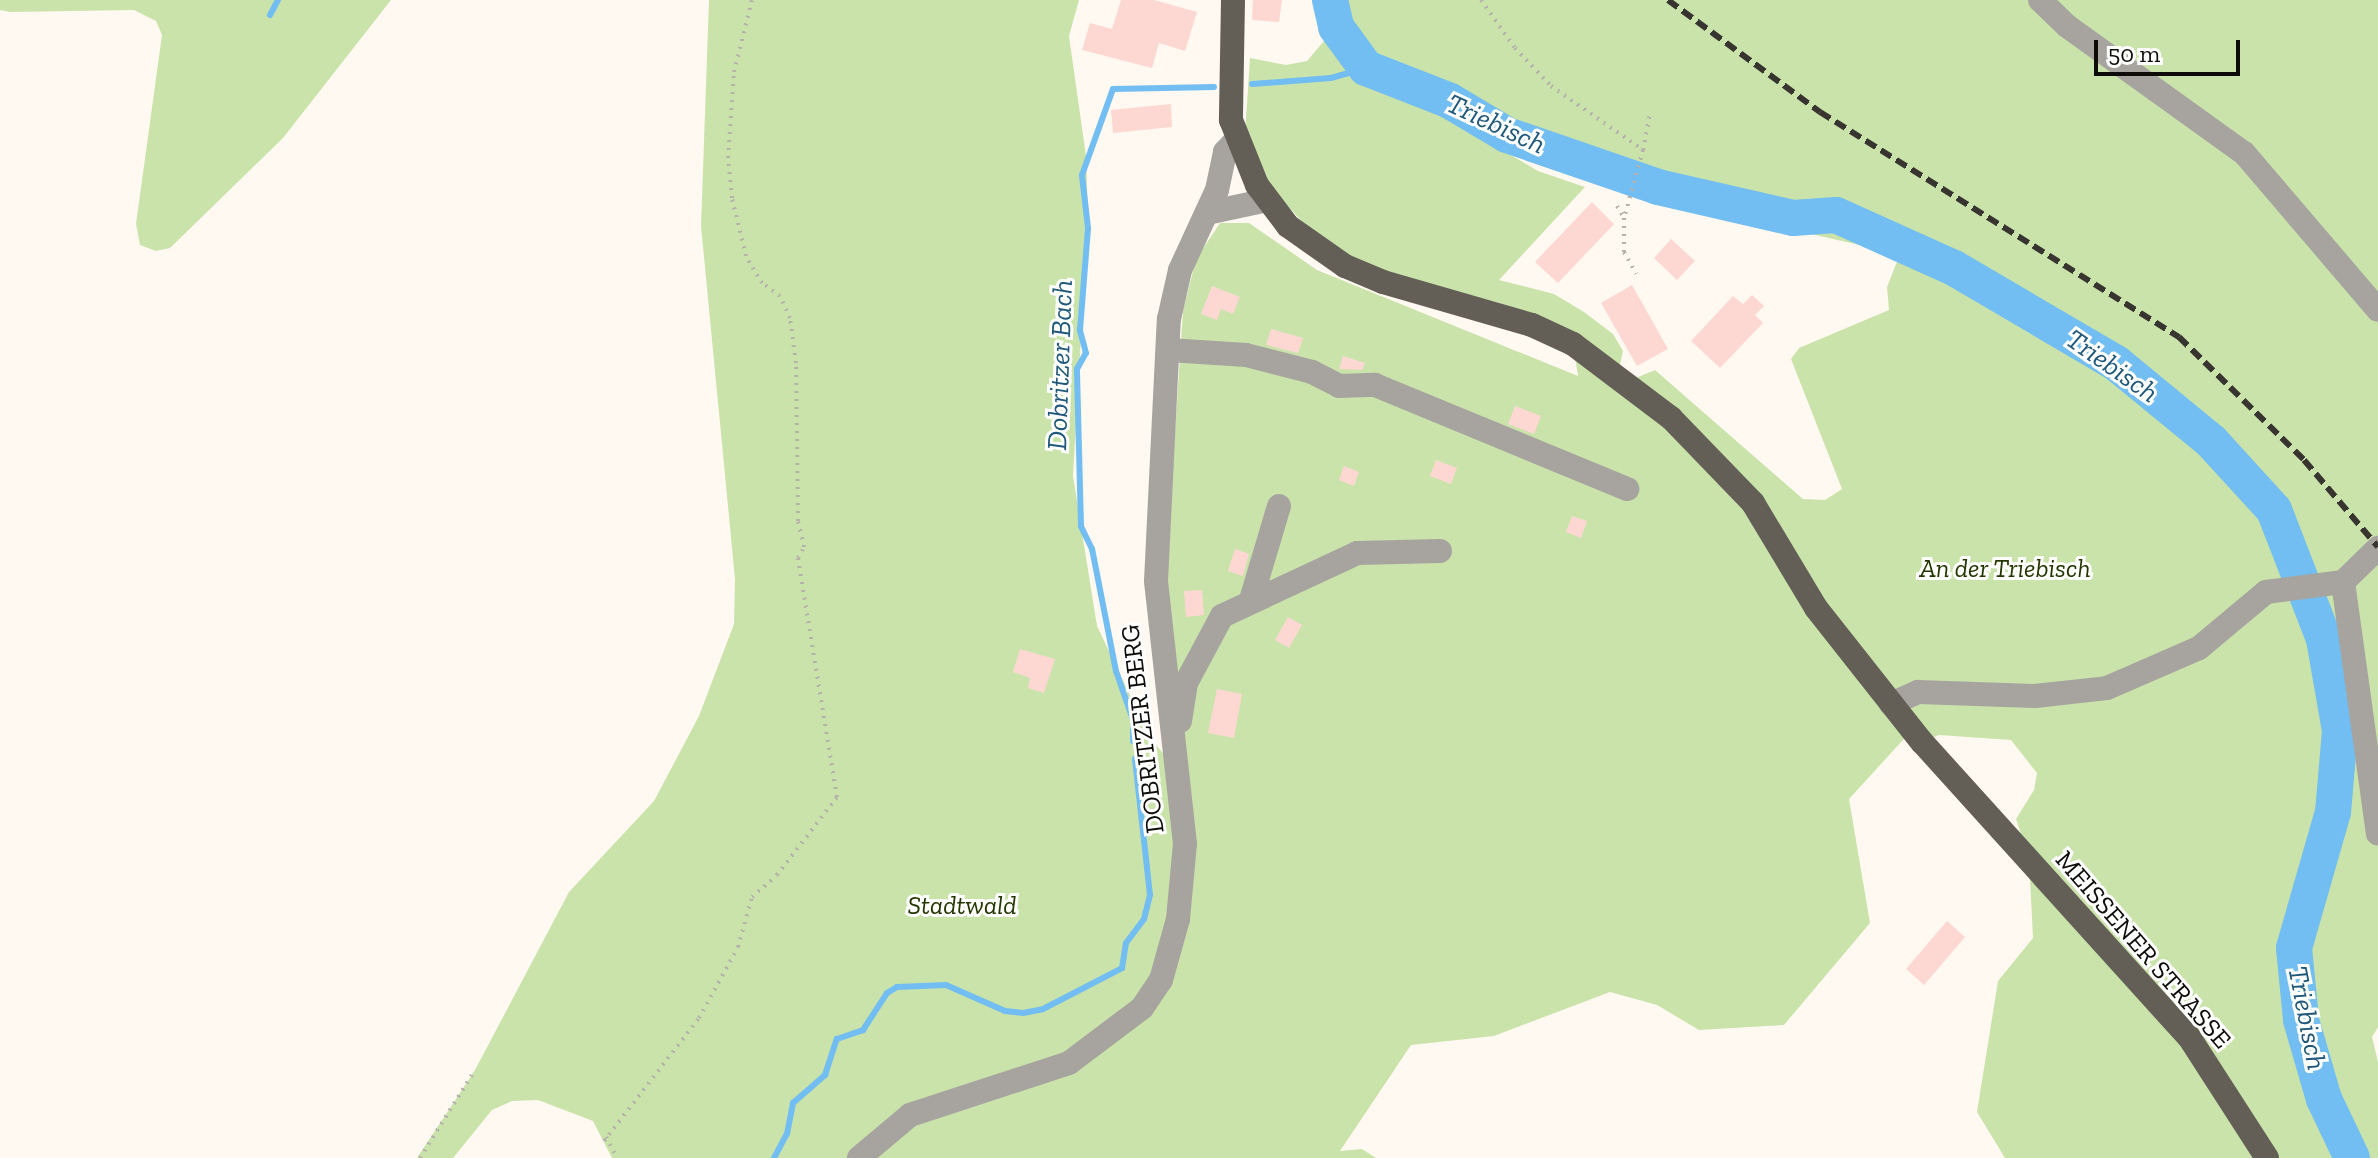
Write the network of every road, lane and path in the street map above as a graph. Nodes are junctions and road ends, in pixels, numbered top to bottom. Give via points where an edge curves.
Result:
1 (752, 0) edge
2 (1233, 0) edge
3 (1481, 0) edge
4 (2040, 0) edge
5 (1650, 115) dead end
6 (1236, 140) junction
7 (1643, 150) junction
8 (1268, 200) junction
9 (1617, 206) dead end
10 (1207, 213) junction
11 (1624, 218) junction
12 (1636, 274) dead end
13 (2378, 310) edge
14 (1169, 350) junction
15 (1627, 489) dead end
16 (1279, 506) dead end
17 (2378, 548) edge
18 (1440, 551) dead end
19 (2335, 582) junction
20 (1251, 600) junction
21 (1891, 704) junction
22 (1176, 747) junction
23 (2378, 834) edge
24 (475, 1070) dead end
25 (420, 1158) edge
26 (617, 1158) edge
27 (859, 1158) edge
28 (2267, 1158) edge

1 - 26 path via 734,72 728,158 732,198 746,256 762,283 780,296 790,318 796,363 798,521 804,547 798,558 837,797 777,875 752,897 738,947 699,1018 605,1139
2 - 6 main road, MEISSENER STRASSE via 1228,88
3 - 7 path via 1551,86
4 - 13 street via 2067,26 2244,153
5 - 7 path
6 - 8 main road, MEISSENER STRASSE
6 - 10 street, DOBRITZER BERG via 1225,152
7 - 11 path
8 - 10 street
8 - 21 main road, MEISSENER STRASSE via 1310,245 1345,266 1532,325 1573,344 1671,418 1753,503 1816,608
9 - 11 path
10 - 14 street, DOBRITZER BERG via 1176,282
11 - 12 path via 1624,252
14 - 15 street via 1246,355 1312,372 1339,386 1375,385
14 - 22 street, DOBRITZER BERG via 1156,565
16 - 20 street
17 - 19 street
18 - 20 street via 1357,553
19 - 21 street via 2256,597 2224,631 2199,648 2107,688 2065,695 1918,692
19 - 23 street
20 - 22 street via 1222,616 1186,683
21 - 28 main road, MEISSENER STRASSE via 2189,1037
22 - 27 street, DOBRITZER BERG via 1183,880 1171,951 1152,995 1108,1038 1069,1063 910,1115
24 - 25 path

